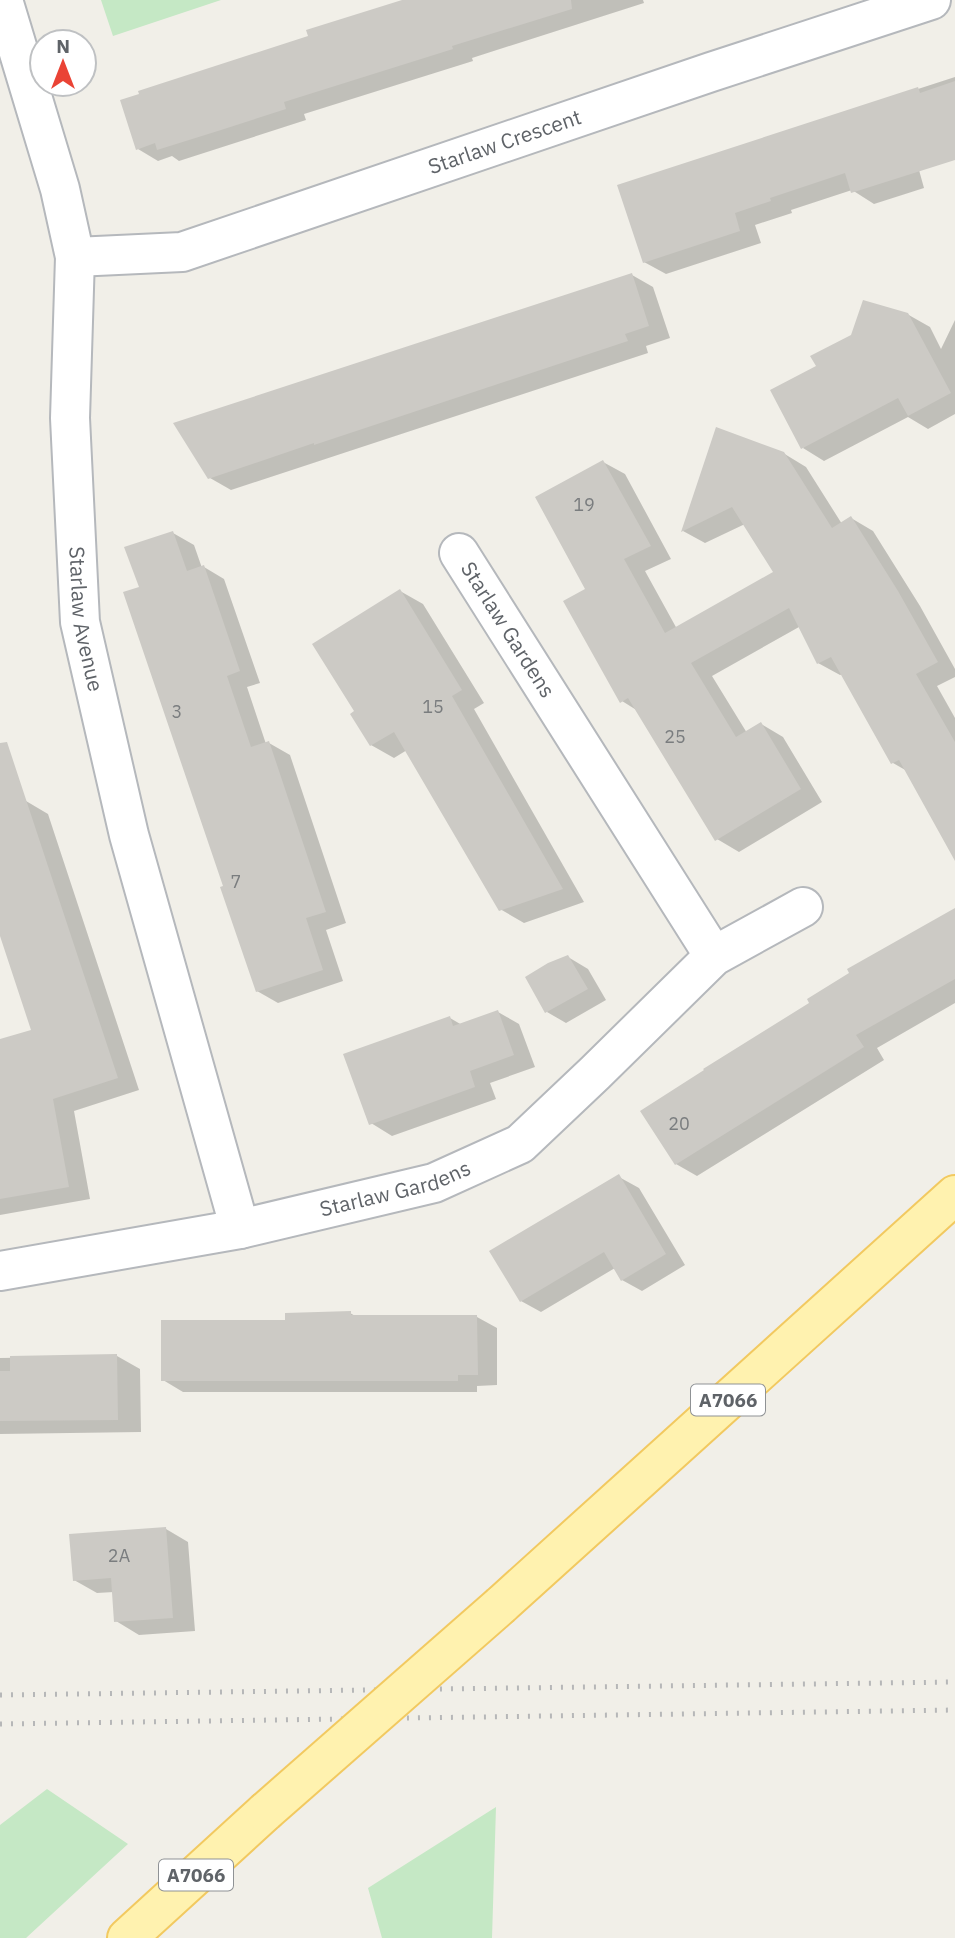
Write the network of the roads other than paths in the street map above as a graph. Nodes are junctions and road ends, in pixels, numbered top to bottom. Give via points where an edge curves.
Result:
1 (3, 0) edge
2 (920, 2) edge
3 (75, 257) junction
4 (459, 553) dead end
5 (803, 907) dead end
6 (714, 956) junction
7 (955, 1195) edge
8 (240, 1229) junction
9 (0, 1271) edge
10 (127, 1938) edge

1 - 3 street, Starlaw Avenue via 60,189
2 - 3 street, Starlaw Crescent via 182,252
3 - 8 street, Starlaw Avenue via 70,418 80,622 129,835
4 - 6 street, Starlaw Gardens
5 - 6 street, Starlaw Gardens
6 - 8 street, Starlaw Gardens via 520,1144 434,1184
7 - 10 main road, A7066, bridge
8 - 9 street, Starlaw Gardens

